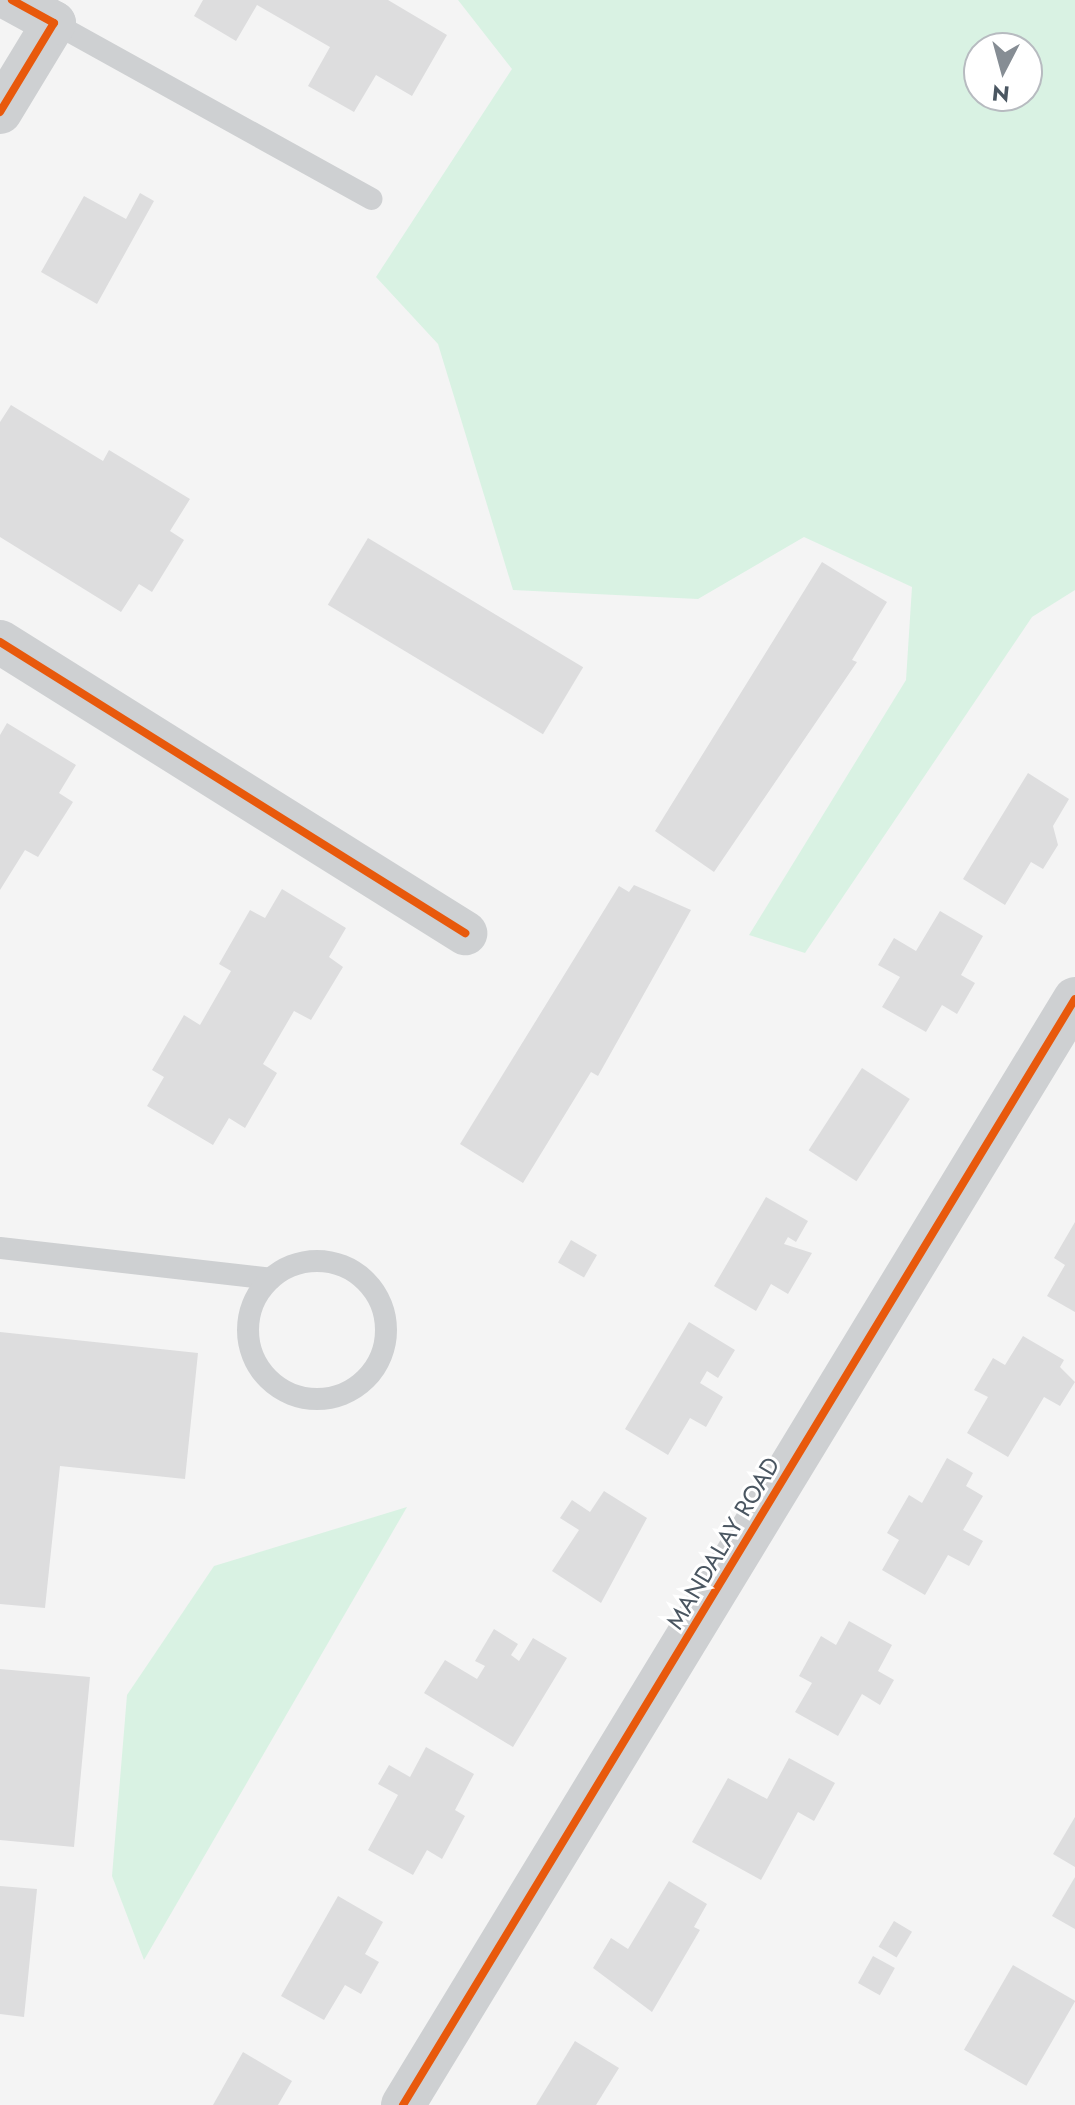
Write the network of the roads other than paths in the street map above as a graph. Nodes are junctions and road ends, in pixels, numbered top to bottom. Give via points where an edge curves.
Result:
1 (12, 0) edge
2 (54, 23) junction
3 (0, 112) edge
4 (371, 199) dead end
5 (0, 642) edge
6 (465, 933) dead end
7 (1075, 999) edge
8 (0, 1248) edge
9 (270, 1279) junction
10 (403, 2105) edge

1 - 2 street
2 - 3 street
2 - 4 lane
5 - 6 street
7 - 10 street, MANDALAY ROAD
8 - 9 lane
9 - 9 lane via 312,1261 335,1263 365,1281 383,1311 386,1334 369,1376 352,1390 308,1399 268,1380 255,1362 248,1329

